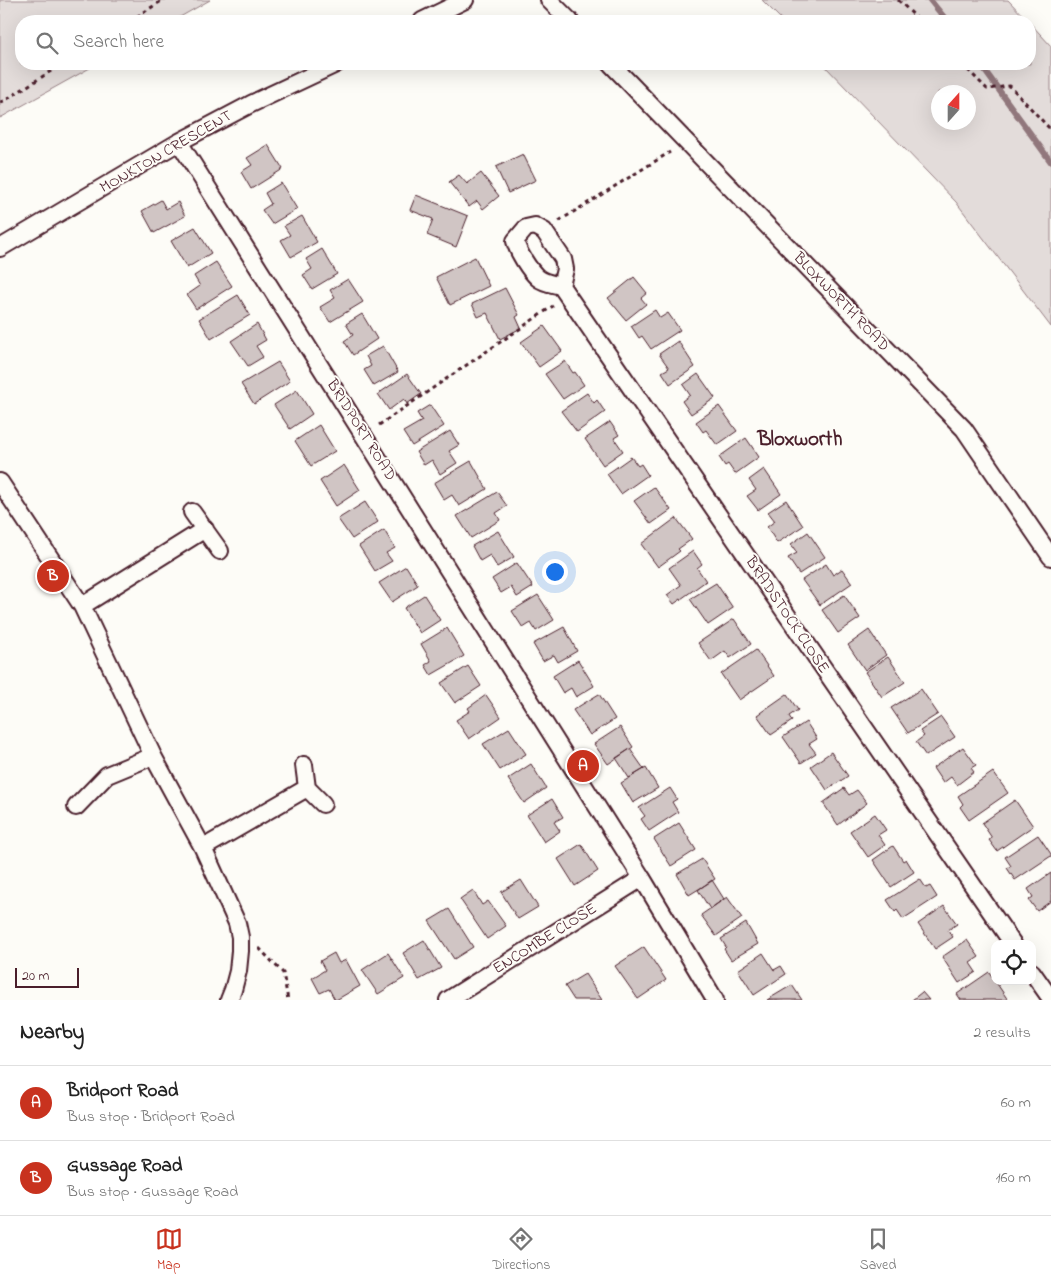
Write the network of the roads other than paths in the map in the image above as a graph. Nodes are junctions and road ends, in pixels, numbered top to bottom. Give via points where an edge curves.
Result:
1 (465, 0) edge
2 (549, 0) edge
3 (434, 15) edge
4 (564, 15) edge
5 (323, 70) edge
6 (617, 70) edge
7 (179, 142) junction
8 (0, 248) edge
9 (565, 291) junction
10 (0, 482) edge
11 (192, 512) dead end
12 (205, 529) junction
13 (220, 551) dead end
14 (1051, 557) edge
15 (82, 606) junction
16 (153, 756) junction
17 (304, 765) dead end
18 (307, 788) junction
19 (323, 804) dead end
20 (76, 807) dead end
21 (203, 848) junction
22 (642, 878) junction
23 (1010, 940) edge
24 (1036, 978) edge
25 (1051, 999) edge
26 (229, 1000) edge
27 (448, 1000) edge
28 (715, 1000) edge

1 - 3 street
2 - 4 street
5 - 7 street, MONKTON CRESCENT
6 - 14 street, BLOXWORTH ROAD via 964,429
7 - 8 street, MONKTON CRESCENT
7 - 22 street, BRIDPORT ROAD
9 - 9 street via 539,278 518,250 515,241 526,228 535,226 544,231 563,259
9 - 23 street, BRADSTOCK CLOSE
10 - 15 street
11 - 12 street
12 - 13 street
12 - 15 street
15 - 16 street
16 - 20 street via 107,775
16 - 21 street
17 - 18 street
18 - 19 street
18 - 21 street
21 - 26 street via 237,923 240,937 238,970
22 - 27 street, ENCOMBE CLOSE
22 - 28 street, BRIDPORT ROAD
24 - 25 street

